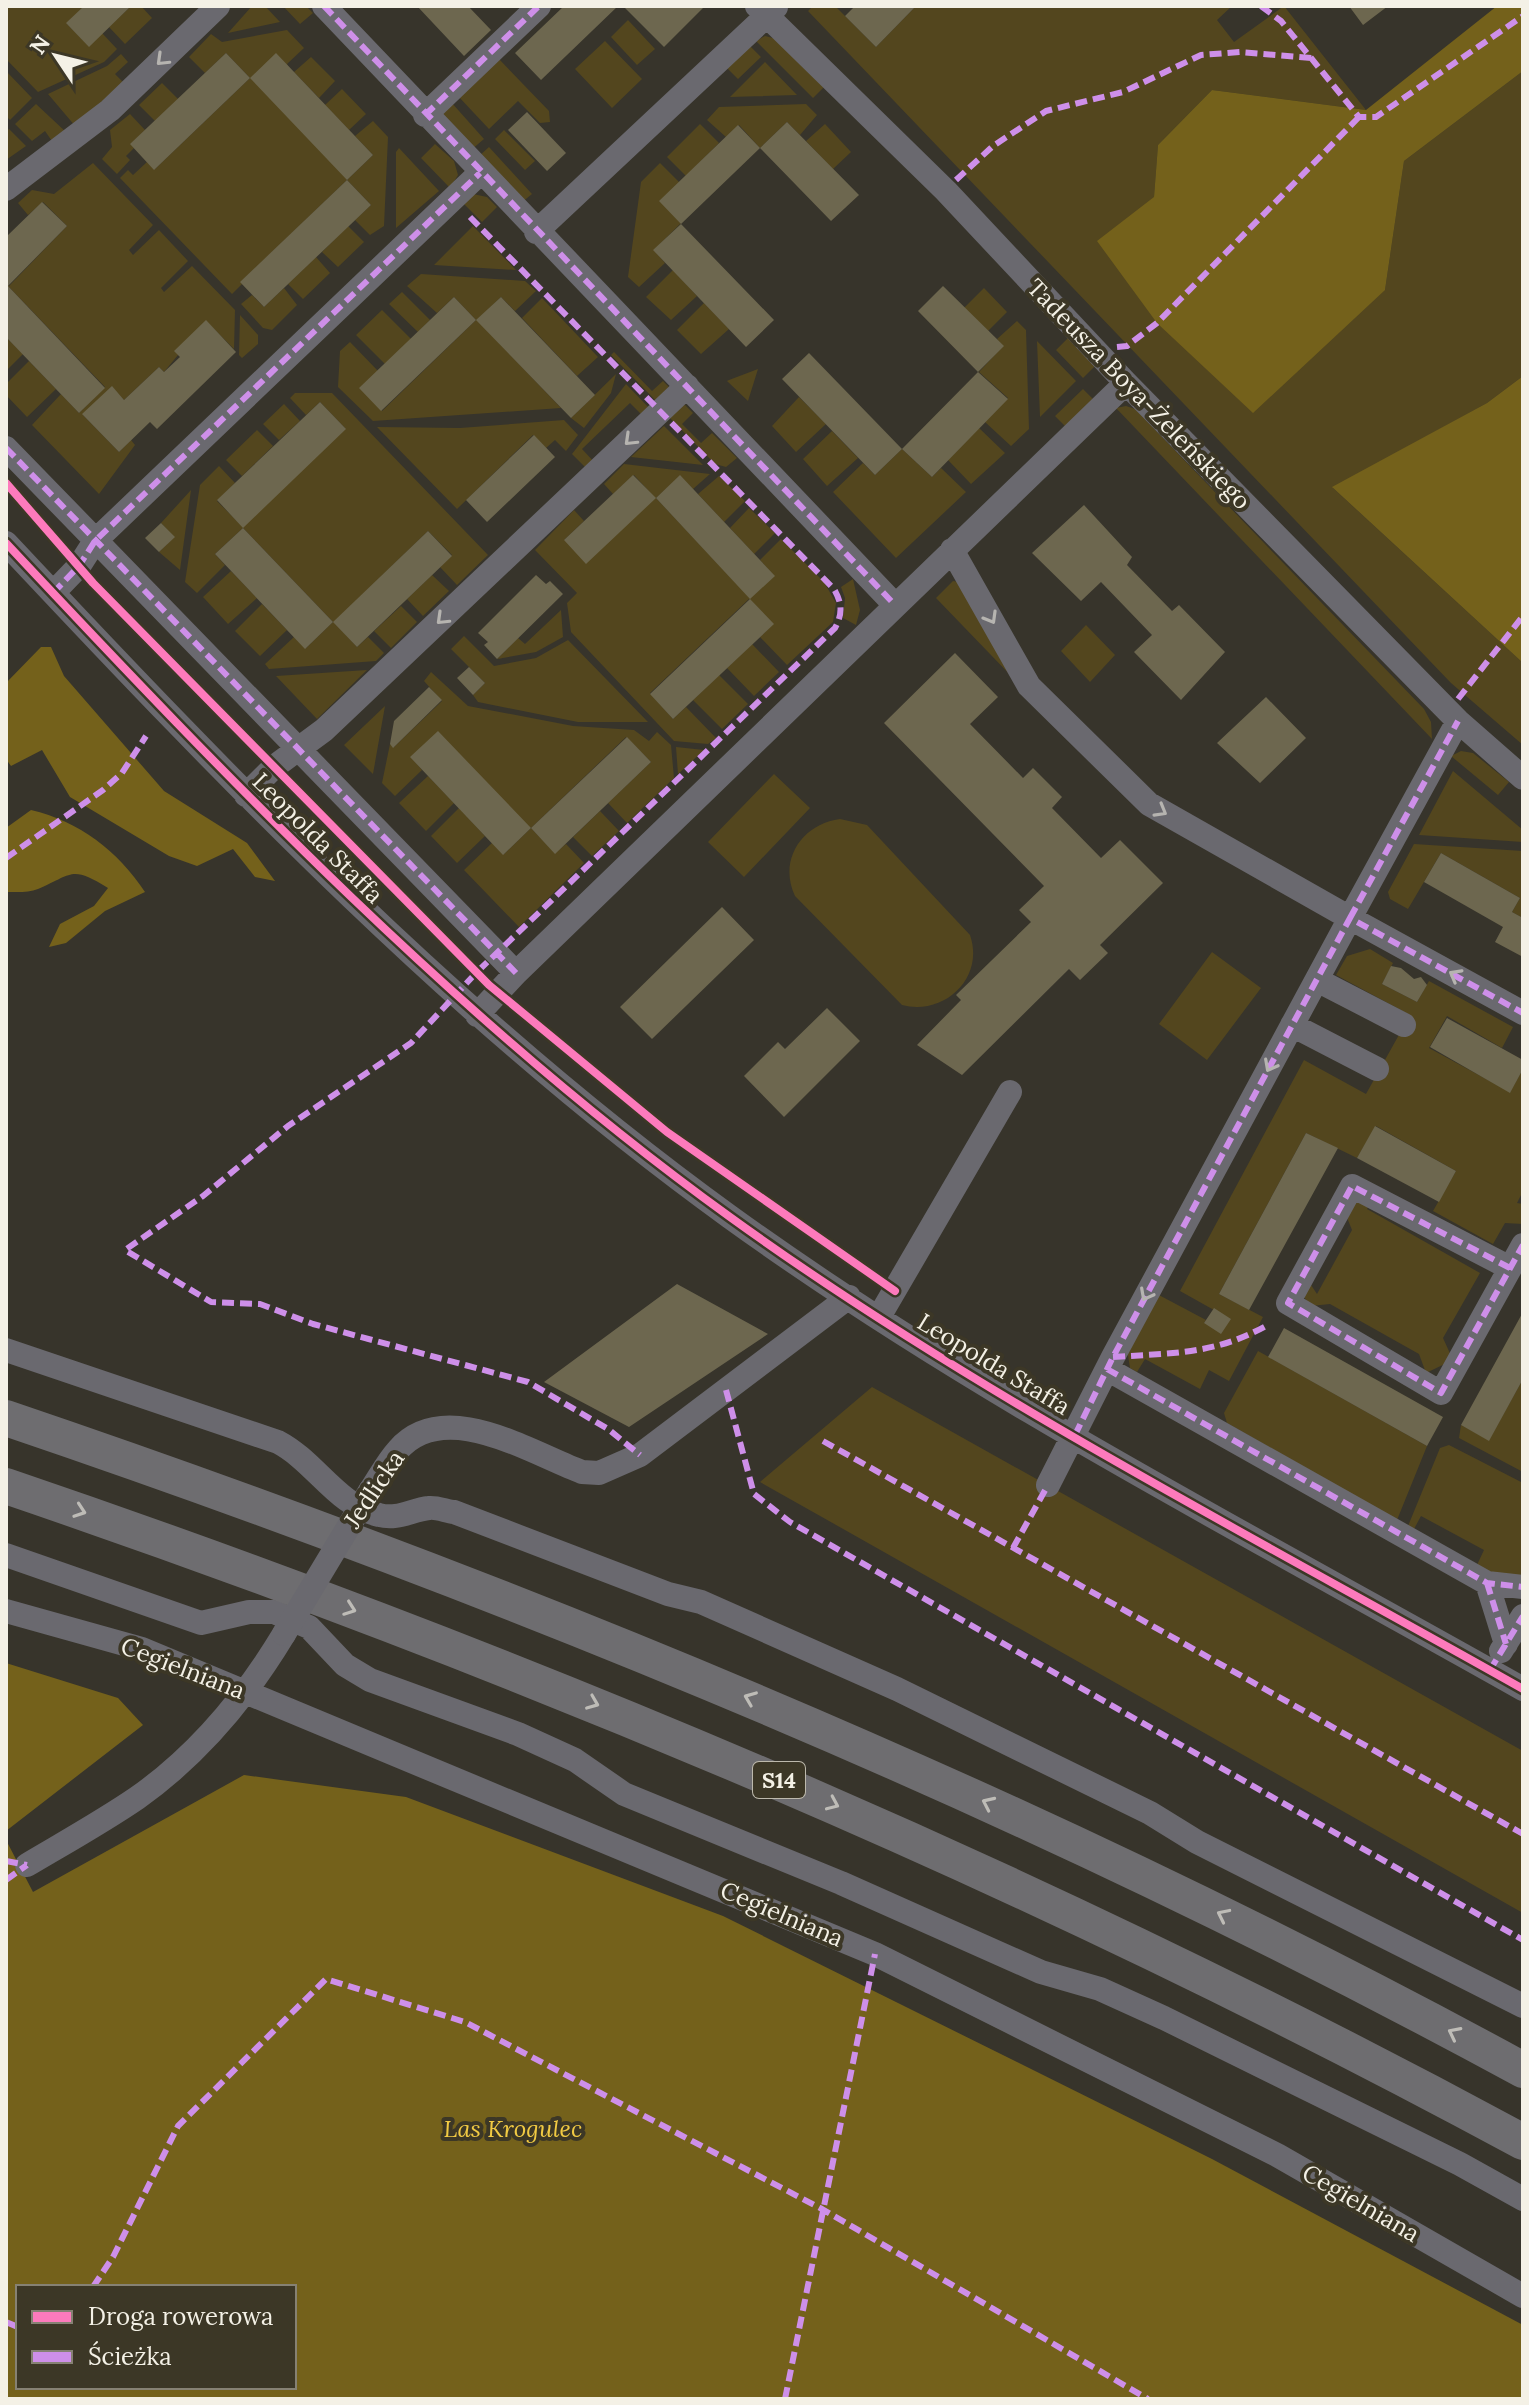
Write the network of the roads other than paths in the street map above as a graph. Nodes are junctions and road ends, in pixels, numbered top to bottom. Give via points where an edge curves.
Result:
1 (218, 6) edge
2 (324, 6) edge
3 (539, 6) edge
4 (767, 9) edge
5 (425, 115) junction
6 (480, 173) junction
7 (6, 189) edge
8 (536, 232) junction
9 (1126, 383) junction
10 (687, 386) junction
11 (6, 448) edge
12 (95, 541) junction
13 (6, 543) edge
14 (952, 550) junction
15 (53, 593) junction
16 (895, 605) junction
17 (1458, 721) junction
18 (300, 750) junction
19 (1523, 778) edge
20 (246, 795) junction
21 (1350, 918) junction
22 (516, 973) junction
23 (1317, 980) junction
24 (1523, 1013) edge
25 (477, 1015) junction
26 (1292, 1025) junction
27 (1404, 1025) dead end
28 (1377, 1069) dead end
29 (1010, 1092) dead end
30 (1523, 1245) edge
31 (1510, 1268) junction
32 (849, 1297) junction
33 (879, 1317) junction
34 (6, 1350) edge
35 (1107, 1369) junction
36 (6, 1418) edge
37 (1075, 1435) junction
38 (1048, 1485) dead end
39 (6, 1486) edge
40 (6, 1555) edge
41 (1487, 1583) junction
42 (1523, 1587) edge
43 (6, 1611) edge
44 (1523, 1616) edge
45 (1506, 1644) junction
46 (1490, 1670) junction
47 (1523, 1689) edge
48 (245, 1691) junction
49 (27, 1865) dead end
50 (1523, 2006) edge
51 (1523, 2070) edge
52 (1523, 2142) edge
53 (1523, 2199) edge
54 (1523, 2296) edge

1 -> 7 street via 110,110
2 - 5 street
3 - 5 street
4 - 8 street
4 - 9 street, Tadeusza Boya-Żeleńskiego
5 - 6 street
6 - 8 street
6 - 12 street
8 - 10 street
9 - 14 street
9 - 17 street, Tadeusza Boya-Żeleńskiego
10 - 16 street
10 -> 18 street
11 - 12 street
12 - 15 street
12 - 18 street
13 - 15 street, Leopolda Staffa
14 - 16 street
14 -> 21 street via 1029,686 1149,804
15 - 20 street, Leopolda Staffa
16 - 22 street
17 - 19 street, Tadeusza Boya-Żeleńskiego
17 - 21 street
18 - 20 street
18 - 22 street
20 - 25 street, Leopolda Staffa
21 - 23 street
24 -> 21 street
22 - 25 street
23 - 26 street
23 - 27 street
25 - 32 street, Leopolda Staffa via 678,1179
26 - 28 street
26 -> 35 street
29 - 33 street
30 - 31 street
31 - 31 street via 1441,1393 1288,1303 1352,1186
32 - 33 street, Leopolda Staffa
32 - 48 street, Jedlicka, bridge via 640,1455 599,1473 582,1472 468,1426 430,1428 398,1449
33 - 37 street, Leopolda Staffa
34 - 50 street via 278,1442 360,1509 382,1516 430,1508 454,1512 701,1602 897,1689 1136,1806
35 - 37 street
35 - 41 street
51 -> 36 highway via 1138,1873 790,1715 236,1496
37 - 38 street
37 - 46 street, Leopolda Staffa
39 -> 52 highway, S14 via 485,1659 785,1782 1260,2005
40 - 53 street via 201,1623 249,1612 286,1617 309,1627 345,1665 370,1680 518,1734 575,1760 624,1794 1041,1972 1100,1989
41 - 42 street
41 - 45 street
43 - 48 street, Cegielniana via 142,1649
44 - 45 street
45 - 46 street
46 - 47 street, Leopolda Staffa
48 - 49 street, Jedlicka via 218,1726 156,1783
48 - 54 street, Cegielniana via 875,1954 1277,2155

